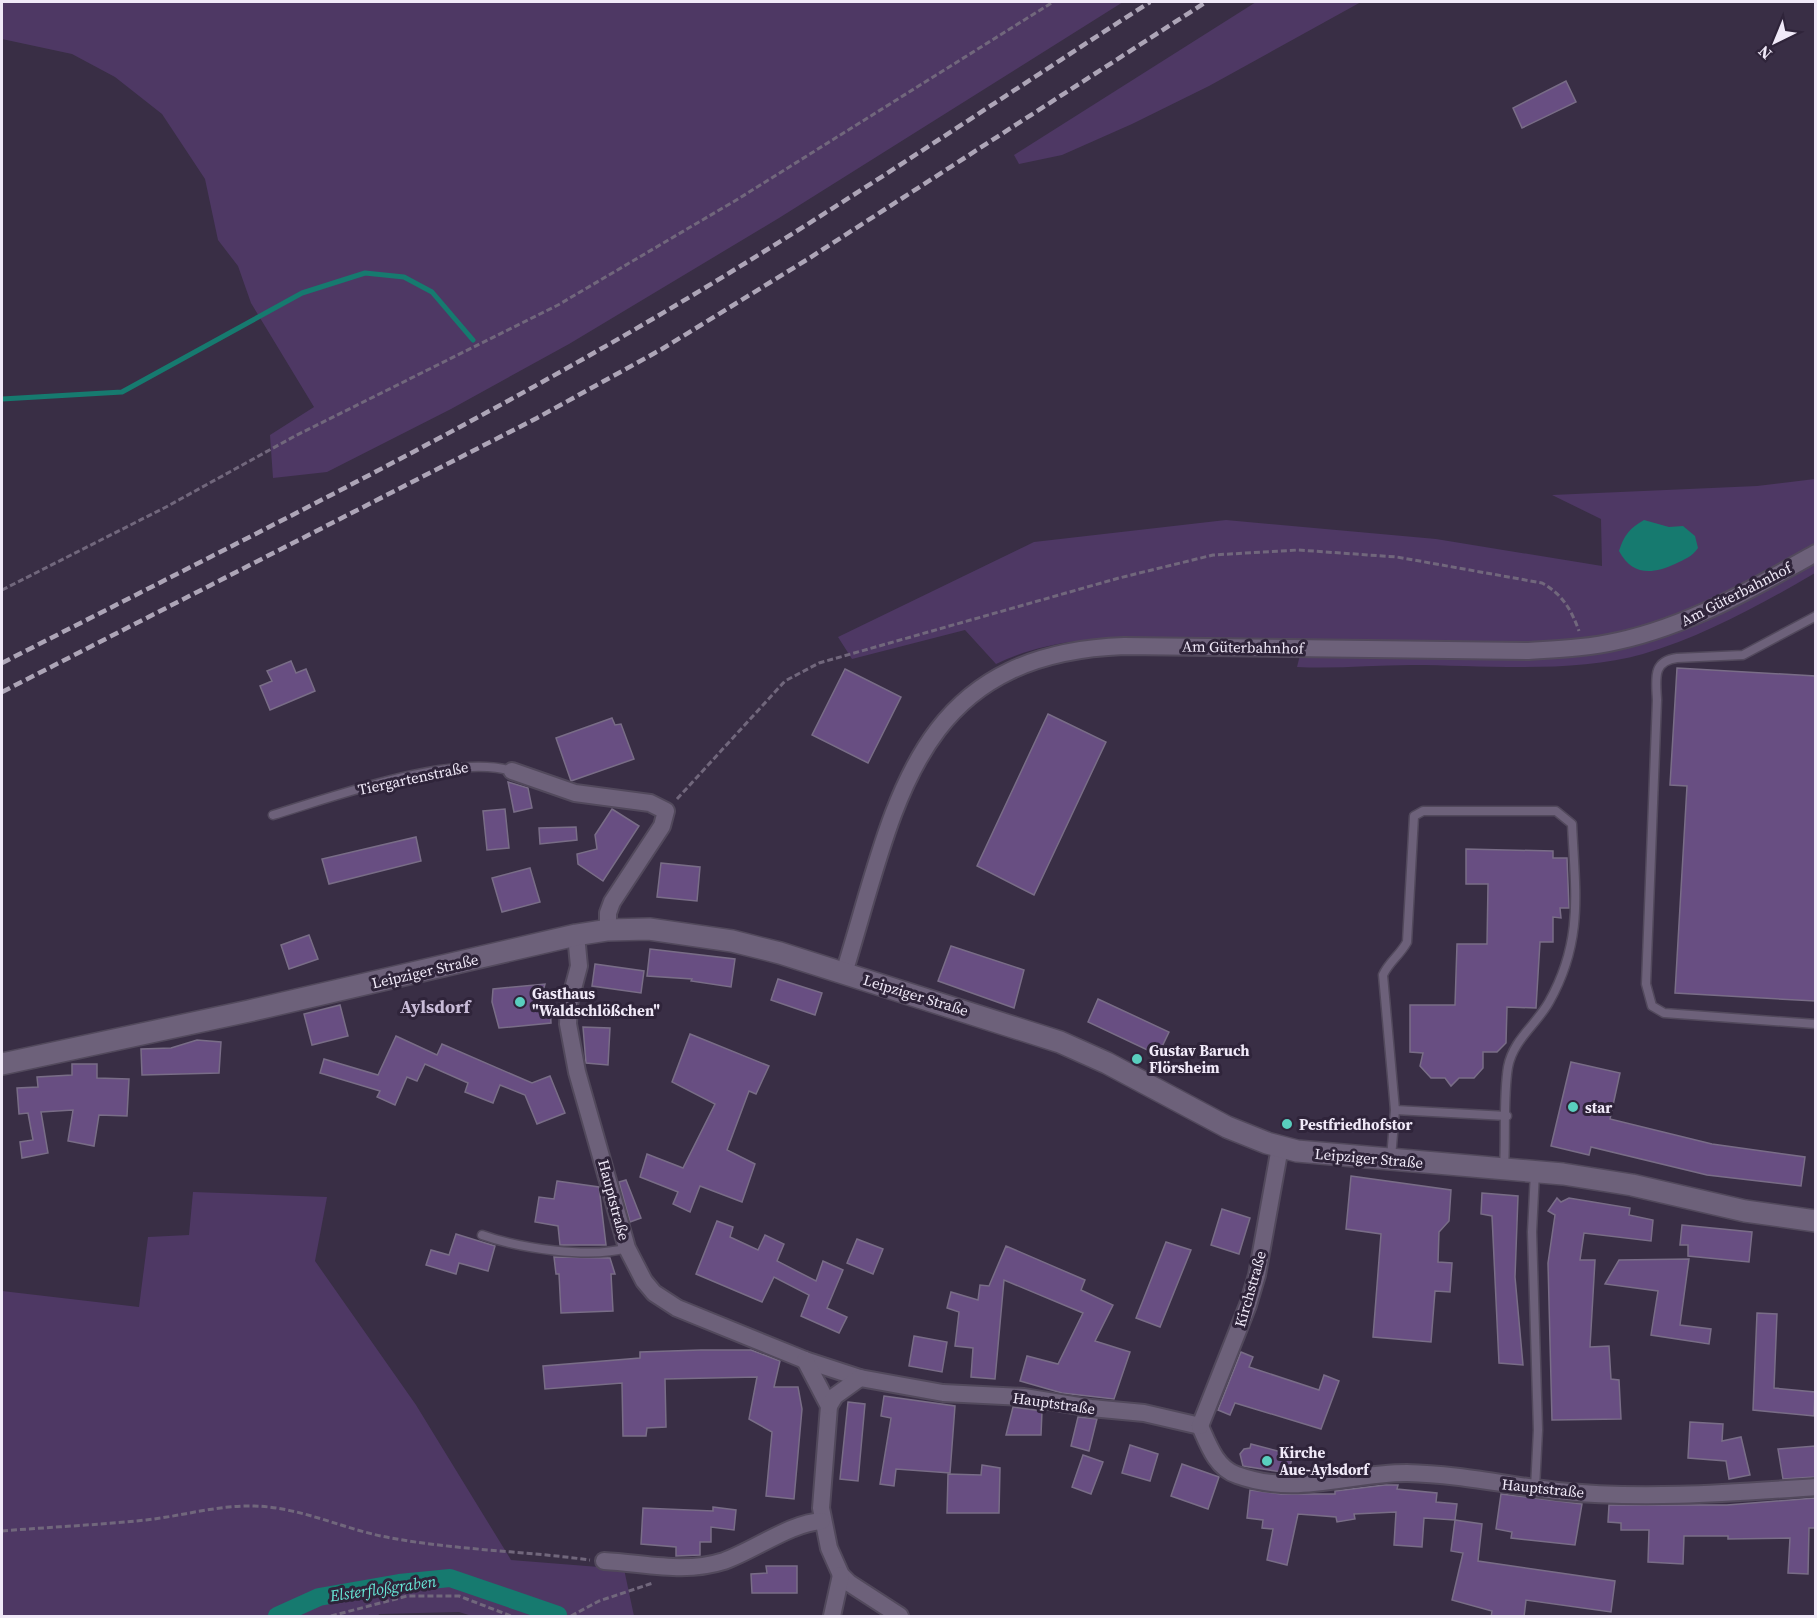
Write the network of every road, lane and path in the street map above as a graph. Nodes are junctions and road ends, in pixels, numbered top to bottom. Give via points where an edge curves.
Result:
1 (1053, 2) edge
2 (1815, 553) edge
3 (2, 590) edge
4 (1815, 616) edge
5 (1582, 647) junction
6 (512, 771) joint
7 (666, 811) junction
8 (273, 815) dead end
9 (608, 930) junction
10 (576, 935) junction
11 (844, 973) junction
12 (1815, 1024) edge
13 (2, 1064) edge
14 (1395, 1110) junction
15 (1507, 1116) junction
16 (1280, 1147) junction
17 (1391, 1160) junction
18 (1504, 1169) junction
19 (1535, 1171) junction
20 (1815, 1221) edge
21 (482, 1235) dead end
22 (627, 1248) junction
23 (805, 1360) junction
24 (860, 1378) junction
25 (829, 1406) junction
26 (1200, 1426) junction
27 (1815, 1487) edge
28 (1535, 1488) junction
29 (822, 1521) junction
30 (2, 1532) edge
31 (604, 1561) joint
32 (672, 1568) junction
33 (841, 1575) junction
34 (331, 1617) edge
35 (512, 1617) edge
36 (572, 1617) edge
37 (832, 1617) edge
38 (900, 1617) edge

1 - 3 path via 738,199 558,305
2 - 5 street, Am Güterbahnhof via 1690,619 1634,637
4 - 12 lane via 1743,655 1667,659 1659,665 1646,984 1652,1006 1664,1013
5 - 7 path via 1572,612 1557,591 1542,583 1397,558 1298,550 1213,555 819,663 784,681
5 - 11 street, Am Güterbahnhof via 1515,651 1124,646 1064,652 1019,666 989,682 961,704 937,728 918,757 898,802
6 - 7 street, Tiergartenstraße via 574,793 650,803
6 - 8 lane, Tiergartenstraße via 474,765 434,772
7 - 9 street via 662,826 612,902
9 - 10 street, Leipziger Straße
9 - 11 street, Leipziger Straße via 649,929 732,941
10 - 13 street, Leipziger Straße
10 - 22 street, Hauptstraße via 579,966 568,1014 572,1049
11 - 16 street, Leipziger Straße via 1060,1042 1227,1127
14 - 15 lane
14 - 15 lane via 1383,975 1407,942 1414,816 1424,811 1557,811 1572,824 1574,939 1548,1004 1516,1045 1508,1067
14 - 17 lane
15 - 18 lane
16 - 17 street, Leipziger Straße
16 - 26 street, Kirchstraße via 1257,1275
17 - 18 street, Leipziger Straße
18 - 19 street, Leipziger Straße
19 - 20 street, Leipziger Straße via 1611,1181 1745,1211
19 - 28 lane
21 - 22 lane via 542,1250 610,1252
22 - 23 street, Hauptstraße via 654,1293 677,1308
23 - 24 street, Hauptstraße
23 - 25 street
24 - 25 street via 835,1396
24 - 26 street, Hauptstraße via 943,1393 1024,1397 1144,1413
25 - 29 street
26 - 28 street, Hauptstraße via 1222,1467 1248,1479 1305,1486 1368,1476 1420,1474
27 - 28 street, Hauptstraße via 1678,1494 1606,1494
29 - 32 street via 803,1524 723,1561
29 - 33 street
30 - 31 path via 256,1506 406,1541
31 - 32 street
32 - 36 path via 653,1583 599,1601
33 - 37 street
33 - 38 street
34 - 35 path via 407,1596 459,1596

